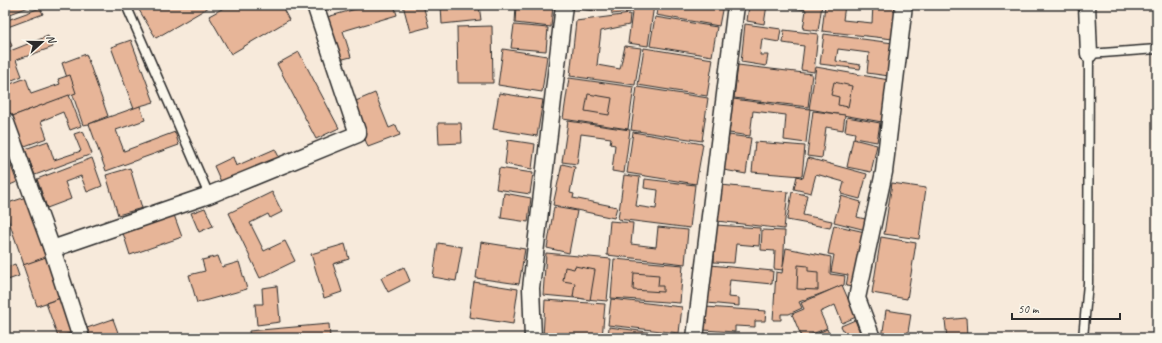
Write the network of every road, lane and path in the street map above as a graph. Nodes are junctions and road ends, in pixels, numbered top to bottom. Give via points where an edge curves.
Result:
1 (126, 5) edge
2 (315, 5) edge
3 (564, 5) edge
4 (736, 5) edge
5 (904, 5) edge
6 (1087, 5) edge
7 (1157, 49) edge
8 (1089, 54) junction
9 (5, 120) edge
10 (209, 195) junction
11 (52, 249) junction
12 (81, 338) edge
13 (533, 338) edge
14 (695, 338) edge
15 (872, 338) edge
16 (1083, 338) edge

1 - 10 lane
2 - 10 street via 358,134
3 - 13 street via 531,288
4 - 14 street
5 - 15 street via 884,172 857,298
6 - 8 street
7 - 8 lane
8 - 16 lane via 1088,283
9 - 11 street
10 - 11 street
11 - 12 street

